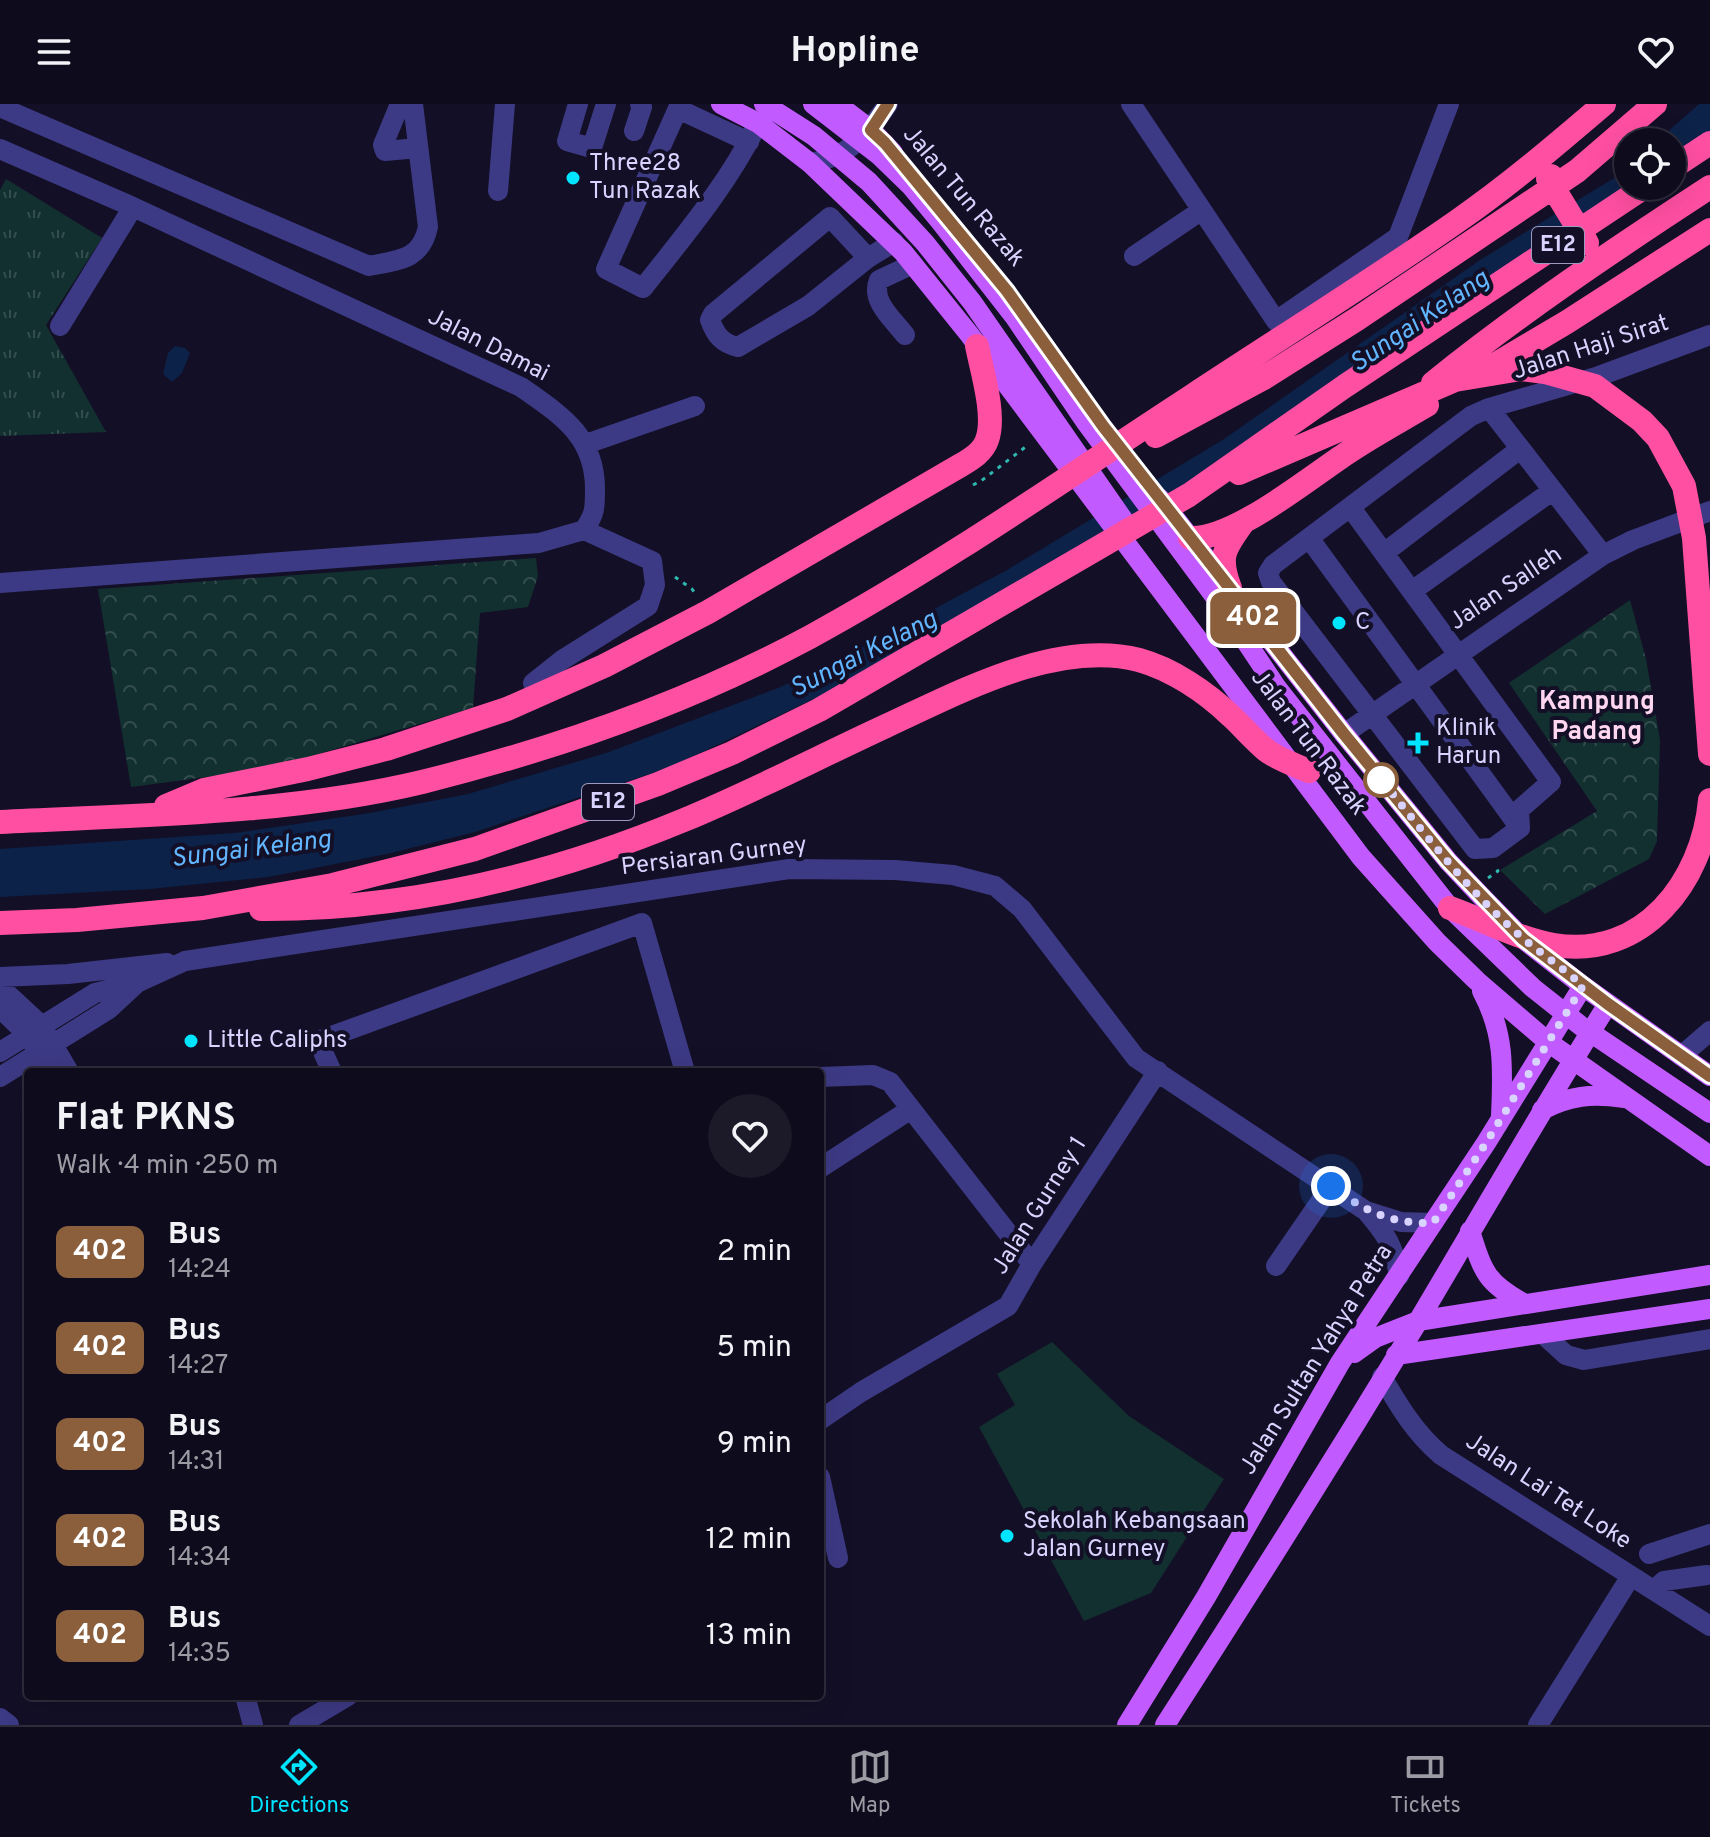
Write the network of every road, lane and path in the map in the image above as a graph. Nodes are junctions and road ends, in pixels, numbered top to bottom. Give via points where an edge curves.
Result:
1 (400, 104) edge
2 (413, 104) edge
3 (505, 104) edge
4 (578, 104) edge
5 (606, 104) edge
6 (640, 104) edge
7 (721, 104) edge
8 (813, 104) edge
9 (837, 104) edge
10 (888, 104) edge
11 (1131, 104) edge
12 (1449, 104) edge
13 (1604, 104) edge
14 (1629, 104) edge
15 (1655, 104) edge
16 (679, 106) edge
17 (0, 107) edge
18 (757, 123) edge
19 (871, 130) junction
20 (634, 131) dead end
21 (1710, 143) edge
22 (418, 148) junction
23 (0, 149) edge
24 (1686, 159) edge
25 (810, 163) junction
26 (1710, 187) edge
27 (498, 191) dead end
28 (848, 199) junction
29 (1625, 200) edge
30 (133, 207) junction
31 (1202, 210) junction
32 (830, 217) junction
33 (1710, 230) edge
34 (1627, 241) junction
35 (894, 242) junction
36 (1587, 243) junction
37 (1134, 256) dead end
38 (868, 258) junction
39 (913, 264) junction
40 (1571, 281) junction
41 (60, 326) dead end
42 (905, 335) dead end
43 (1710, 335) edge
44 (977, 346) junction
45 (695, 406) dead end
46 (1489, 408) junction
47 (586, 444) junction
48 (1520, 449) junction
49 (1351, 450) junction
50 (1552, 491) junction
51 (1189, 495) junction
52 (1351, 508) junction
53 (1710, 511) edge
54 (1013, 514) junction
55 (1243, 522) junction
56 (584, 530) junction
57 (1190, 538) junction
58 (1309, 538) junction
59 (1384, 553) junction
60 (1603, 555) junction
61 (0, 583) edge
62 (1230, 588) junction
63 (1412, 591) junction
64 (1459, 653) junction
65 (533, 683) dead end
66 (1414, 685) junction
67 (1373, 714) junction
68 (1344, 734) junction
69 (1710, 754) edge
70 (1309, 771) junction
71 (1710, 800) edge
72 (145, 814) junction
73 (0, 822) edge
74 (1520, 828) junction
75 (203, 908) junction
76 (1450, 908) junction
77 (0, 923) edge
78 (185, 961) junction
79 (0, 977) edge
80 (1477, 981) junction
81 (139, 982) junction
82 (1583, 986) junction
83 (0, 987) edge
84 (1608, 1004) junction
85 (0, 1008) edge
86 (35, 1031) junction
87 (1709, 1033) edge
88 (1548, 1042) junction
89 (46, 1049) junction
90 (0, 1052) edge
91 (1681, 1056) junction
92 (1572, 1061) junction
93 (49, 1068) edge
94 (65, 1068) edge
95 (330, 1068) edge
96 (684, 1068) edge
97 (1158, 1071) junction
98 (1710, 1076) edge
99 (0, 1077) edge
100 (824, 1077) edge
101 (1626, 1099) junction
102 (911, 1109) junction
103 (1541, 1111) junction
104 (1710, 1113) edge
105 (1500, 1120) junction
106 (1710, 1145) edge
107 (1710, 1156) edge
108 (824, 1165) edge
109 (1331, 1186) junction
110 (1366, 1211) junction
111 (1433, 1223) junction
112 (1470, 1231) junction
113 (1032, 1264) junction
114 (1276, 1266) dead end
115 (1710, 1275) edge
116 (1399, 1276) junction
117 (1525, 1304) junction
118 (1710, 1309) edge
119 (1418, 1321) junction
120 (1543, 1334) junction
121 (1710, 1339) edge
122 (1396, 1355) junction
123 (1340, 1363) junction
124 (1382, 1377) junction
125 (824, 1417) edge
126 (824, 1495) edge
127 (1710, 1534) edge
128 (1649, 1554) dead end
129 (838, 1558) dead end
130 (1707, 1575) dead end
131 (1631, 1576) junction
132 (1654, 1590) junction
133 (1710, 1626) edge
134 (246, 1700) edge
135 (341, 1700) edge
136 (0, 1718) edge
137 (9, 1725) edge
138 (253, 1725) edge
139 (299, 1725) edge
140 (1127, 1725) edge
141 (1165, 1725) edge
142 (1538, 1725) edge

1 - 22 street via 385,151
2 - 22 street
3 - 27 street
4 - 5 street via 567,141 592,148
6 - 20 street
7 - 18 main road, Jalan Tun Razak
8 - 76 main road, Jalan Tun Razak via 879,155 940,221 1014,316 1277,688
9 - 19 main road, Jalan Tun Razak
10 - 19 street
11 - 31 street
12 - 31 street via 1398,237 1276,321
13 - 54 highway via 1457,221
14 - 36 highway via 1548,179
15 - 54 highway, E12 via 1577,171 1357,319 1262,379
16 - 18 street
16 - 18 street via 606,269 643,288 695,222
17 - 22 street via 369,266 410,256 426,238
18 - 25 main road, Jalan Tun Razak
18 - 70 main road, Jalan Tun Razak via 814,136 869,182 949,272 1200,630
19 - 25 street via 850,150
19 - 57 main road, Jalan Tun Razak via 1007,291
21 - 24 highway
23 - 30 street, Jalan Damai
25 - 28 main road, Jalan Tun Razak
26 - 34 highway
28 - 32 street
28 - 35 main road, Jalan Tun Razak
29 - 51 highway, E12
30 - 41 street
30 - 47 street, Jalan Damai via 521,387 560,414
31 - 37 street
32 - 38 street
32 - 38 street via 713,314 714,333 724,344 738,347 808,306
33 - 49 highway
34 - 36 highway
34 - 40 highway
35 - 38 street
35 - 39 main road, Jalan Tun Razak
36 - 40 highway via 1586,259
39 - 42 street via 879,280 876,287 877,299
39 - 44 main road, Jalan Tun Razak
40 - 49 highway via 1475,349
43 - 46 street, Jalan Haji Sirat via 1599,376
44 - 72 highway via 990,418 982,450 708,612 604,666 494,713 386,749 204,790
44 - 80 main road, Jalan Tun Razak via 1361,857
45 - 47 street
46 - 48 street
46 - 52 street, Jalan Haji Sirat via 1471,416
47 - 56 street, Jalan Damai via 595,467 595,515
48 - 50 street
48 - 59 street
49 - 55 highway
50 - 60 street
50 - 63 street
51 - 69 highway via 1455,380 1521,369 1595,386 1658,438 1684,486 1694,538
51 - 75 highway, E12 via 819,710 658,784 475,849 333,885
52 - 58 street, Jalan Haji Sirat
52 - 59 street
53 - 60 street, Jalan Salleh
54 - 72 highway, E12 via 806,639 724,679 552,745 421,782 332,799
55 - 57 highway
55 - 62 highway via 1222,559
56 - 61 street via 539,543
56 - 65 street via 652,561 655,585 648,606
57 - 62 main road, Jalan Tun Razak
58 - 66 street
58 - 67 street, Jalan Haji Sirat via 1273,565 1268,573 1271,582
59 - 63 street
60 - 64 street, Jalan Salleh
62 - 68 main road, Jalan Tun Razak
63 - 64 street
64 - 66 street, Jalan Salleh
64 - 74 street via 1551,782 1519,810
66 - 67 street, Jalan Salleh
66 - 74 street
67 - 68 street, Jalan Salleh
67 - 74 street, Jalan Haji Sirat via 1475,849 1493,848
68 - 82 main road, Jalan Tun Razak via 1481,896 1523,939
70 - 75 highway via 1268,752 1184,679 1139,660 1058,658 940,701 684,820 557,865 451,894 377,903 319,910
70 - 106 main road, Jalan Tun Razak via 1466,961 1561,1042
71 - 76 highway via 1693,868 1653,920 1626,935 1596,945 1557,946
72 - 73 highway, E12
75 - 77 highway, E12
76 - 104 main road, Jalan Tun Razak via 1581,1026
78 - 79 street
78 - 81 street, Persiaran Gurney
78 - 97 street, Persiaran Gurney via 789,869 930,872 995,886 1022,909 1136,1058
80 - 88 main road, Jalan Tun Razak
80 - 105 main road via 1497,1026 1503,1074
81 - 86 street via 95,993
81 - 89 street via 109,1009
82 - 84 main road, Jalan Tun Razak
82 - 88 main road, Jalan Sultan Yahya Petra
83 - 86 street
84 - 91 main road, Jalan Tun Razak
84 - 92 main road
85 - 86 street
86 - 89 street
86 - 90 street
87 - 91 street
88 - 92 main road, Jalan Tun Razak
88 - 105 main road, Jalan Sultan Yahya Petra
89 - 93 street
89 - 94 street
89 - 99 street
91 - 98 main road, Jalan Tun Razak
92 - 101 main road, Jalan Tun Razak
92 - 103 main road
95 - 96 street via 318,1041 642,923
97 - 109 street, Persiaran Gurney
97 - 113 street, Jalan Gurney 1
100 - 102 street via 873,1075 890,1082
101 - 103 main road via 1580,1095
101 - 107 main road, Jalan Tun Razak
102 - 108 street
102 - 113 street
103 - 112 main road
105 - 111 main road, Jalan Sultan Yahya Petra
109 - 110 street, Persiaran Gurney
109 - 114 street
110 - 111 street, Persiaran Gurney via 1401,1222
110 - 116 street, Persiaran Gurney via 1387,1236
111 - 116 main road, Jalan Sultan Yahya Petra
112 - 117 main road via 1488,1277
112 - 119 main road
113 - 125 street, Jalan Gurney 1 via 1008,1306
115 - 117 main road
116 - 123 main road, Jalan Sultan Yahya Petra
117 - 119 main road
118 - 120 main road
119 - 122 main road
119 - 123 main road via 1375,1338
120 - 121 street via 1566,1355 1584,1360
120 - 122 main road
122 - 124 main road
123 - 140 main road, Jalan Sultan Yahya Petra
124 - 131 street, Jalan Lai Tet Loke via 1408,1420 1441,1455
124 - 141 main road
126 - 129 street
127 - 128 street
130 - 132 street via 1664,1581
131 - 132 street, Jalan Lai Tet Loke
131 - 142 street
132 - 133 street, Jalan Lai Tet Loke
134 - 138 street
135 - 139 street
136 - 137 street

